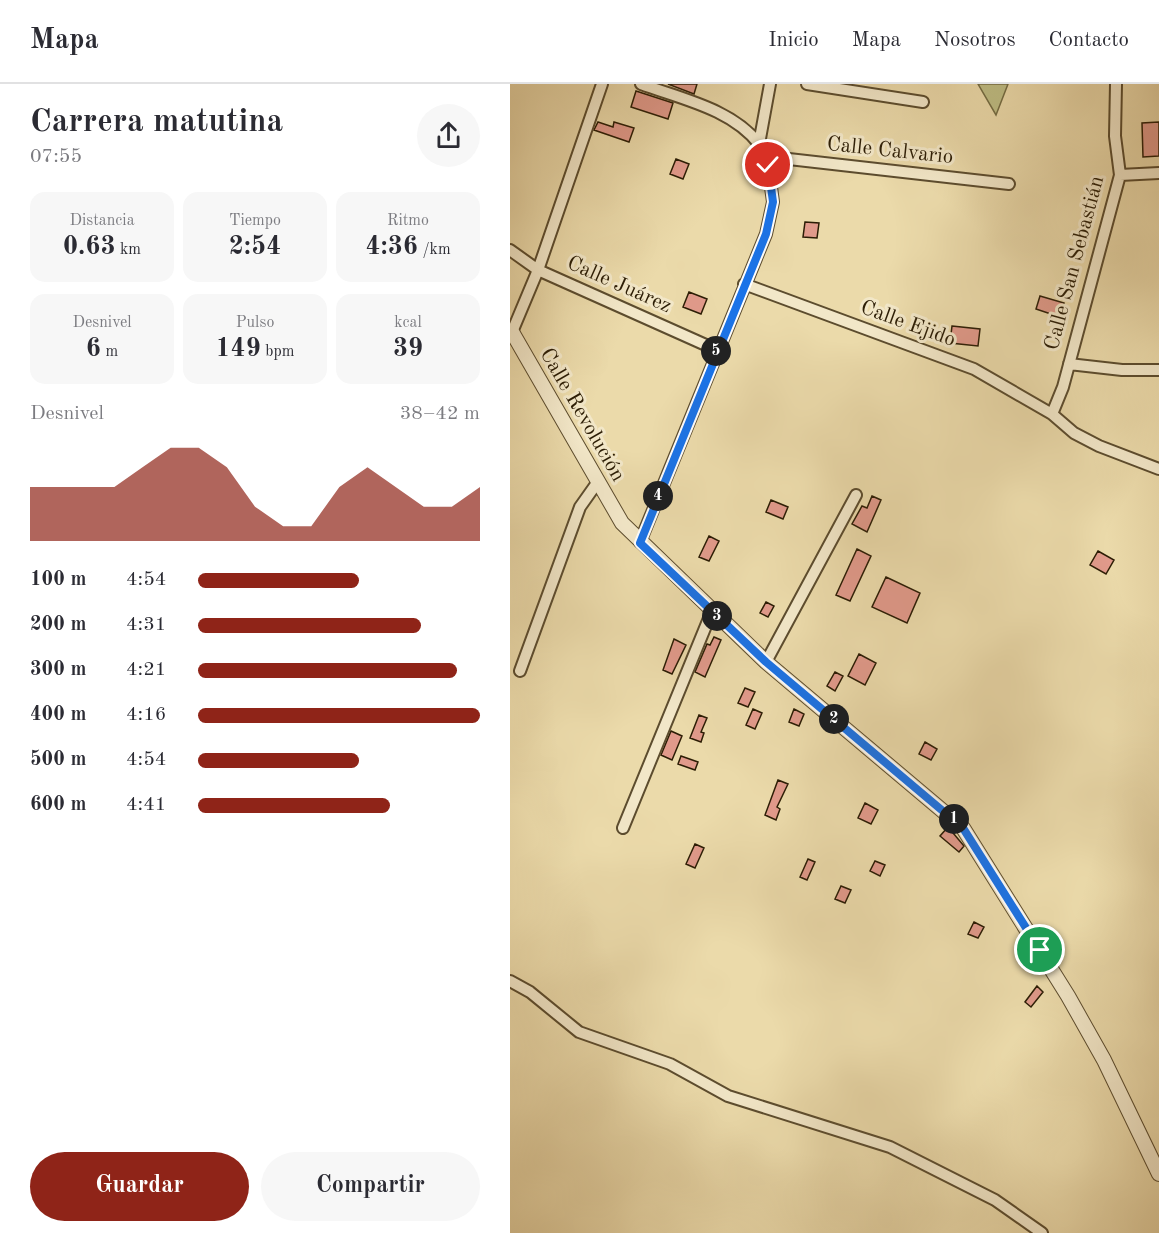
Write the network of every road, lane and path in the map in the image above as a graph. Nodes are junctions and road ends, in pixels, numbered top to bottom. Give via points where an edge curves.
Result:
1 (602, 84) edge
2 (641, 84) edge
3 (770, 84) edge
4 (807, 84) edge
5 (1116, 84) edge
6 (923, 102) dead end
7 (759, 144) junction
8 (768, 165) junction
9 (1159, 173) edge
10 (1120, 175) junction
11 (1009, 184) dead end
12 (510, 250) edge
13 (538, 270) junction
14 (744, 284) junction
15 (511, 335) edge
16 (717, 350) junction
17 (1069, 364) junction
18 (1159, 370) edge
19 (1052, 414) junction
20 (1159, 469) edge
21 (597, 483) junction
22 (856, 495) dead end
23 (640, 543) junction
24 (712, 611) junction
25 (766, 662) junction
26 (520, 671) dead end
27 (623, 828) dead end
28 (510, 981) edge
29 (1159, 1174) edge
30 (1042, 1233) edge

1 - 13 street
2 - 7 street via 729,117 748,129
3 - 7 street
4 - 6 street
5 - 10 street, Calle San Sebastián via 1115,136
7 - 8 street
8 - 11 street, Calle Calvario via 780,158
8 - 14 street via 773,202 766,234
9 - 10 street
10 - 17 street, Calle San Sebastián
12 - 13 street, Calle Juárez
13 - 15 street
13 - 16 street, Calle Juárez
14 - 16 street
14 - 19 street, Calle Ejido via 974,369
15 - 21 street, Calle Revolución
16 - 23 street
17 - 18 street
17 - 19 street, Calle San Sebastián
19 - 20 street, Calle Ejido via 1074,433 1099,446
21 - 23 street, Calle Revolución
21 - 26 street via 580,507
22 - 25 street
23 - 24 street, Calle Revolución
24 - 25 street, Calle Revolución
24 - 27 street
25 - 29 street, Calle Revolución via 963,828 1068,996
28 - 30 street via 530,992 579,1032 670,1064 728,1096 890,1148 995,1200

